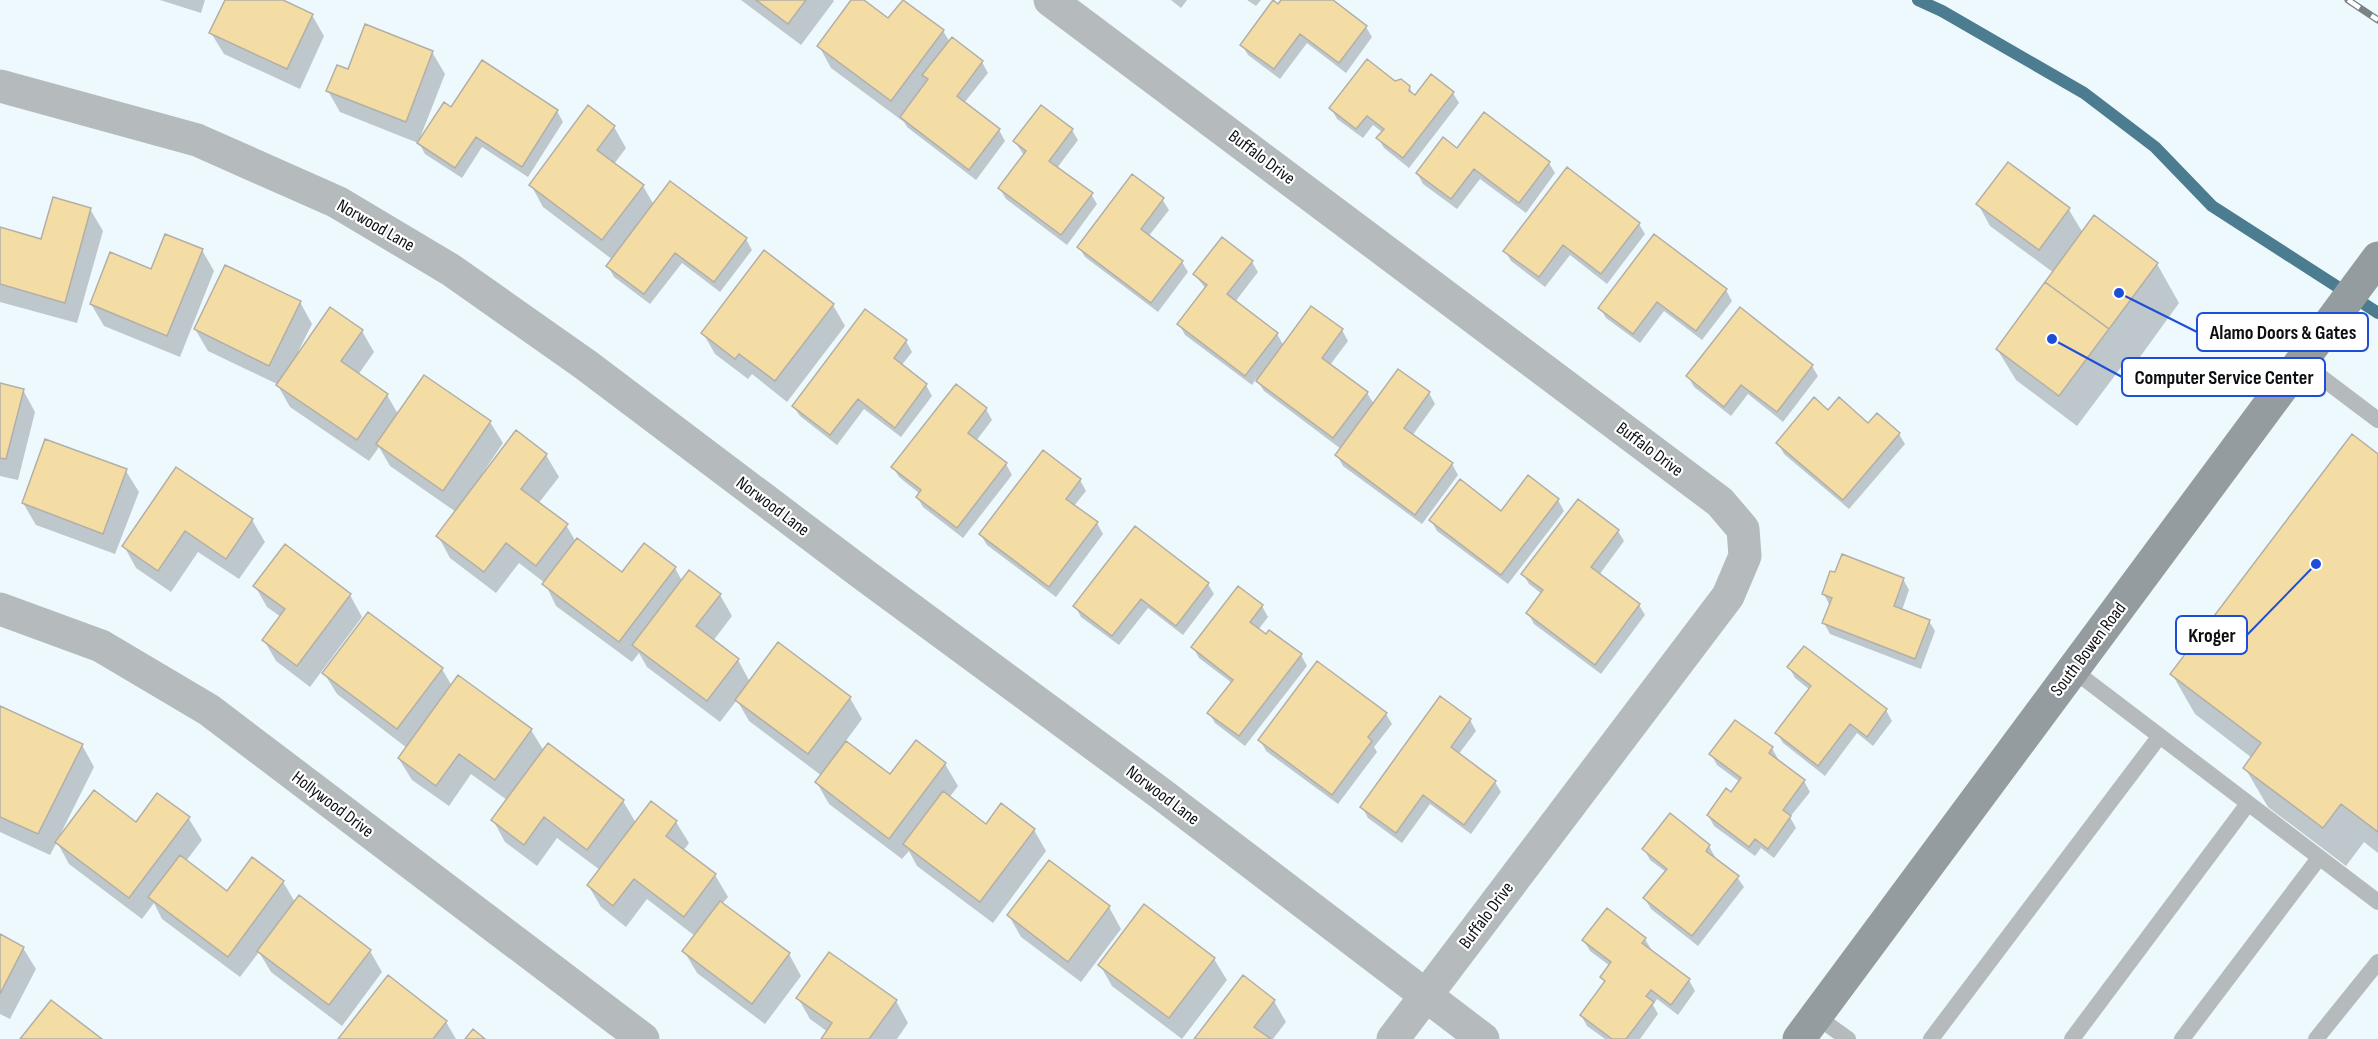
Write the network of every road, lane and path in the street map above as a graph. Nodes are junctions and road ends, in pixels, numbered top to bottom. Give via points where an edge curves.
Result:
1 (1050, 0) edge
2 (0, 86) edge
3 (2378, 258) edge
4 (2301, 362) junction
5 (2378, 420) edge
6 (0, 609) edge
7 (2073, 670) junction
8 (2159, 736) junction
9 (2247, 805) junction
10 (2319, 858) junction
11 (2378, 902) edge
12 (2378, 962) edge
13 (1426, 995) junction
14 (1807, 1027) edge
15 (643, 1039) edge
16 (1393, 1039) edge
17 (1484, 1039) edge
18 (1848, 1039) edge
19 (1931, 1039) edge
20 (2072, 1039) edge
21 (2182, 1039) edge
22 (2316, 1039) edge

1 - 13 street, Buffalo Drive via 1711,495 1743,529 1745,556 1728,596
2 - 13 street, Norwood Lane via 197,140 337,202 451,270 586,365
3 - 4 main road, South Bowen Road
4 - 5 lane
4 - 7 main road, South Bowen Road
6 - 15 street, Hollywood Drive via 101,646 209,710
7 - 8 lane
7 - 14 main road, South Bowen Road
8 - 9 lane
8 - 19 lane
9 - 10 lane
9 - 20 lane
10 - 11 lane
10 - 21 lane
12 - 22 lane
13 - 16 street, Buffalo Drive
13 - 17 street, Norwood Lane
14 - 18 lane

